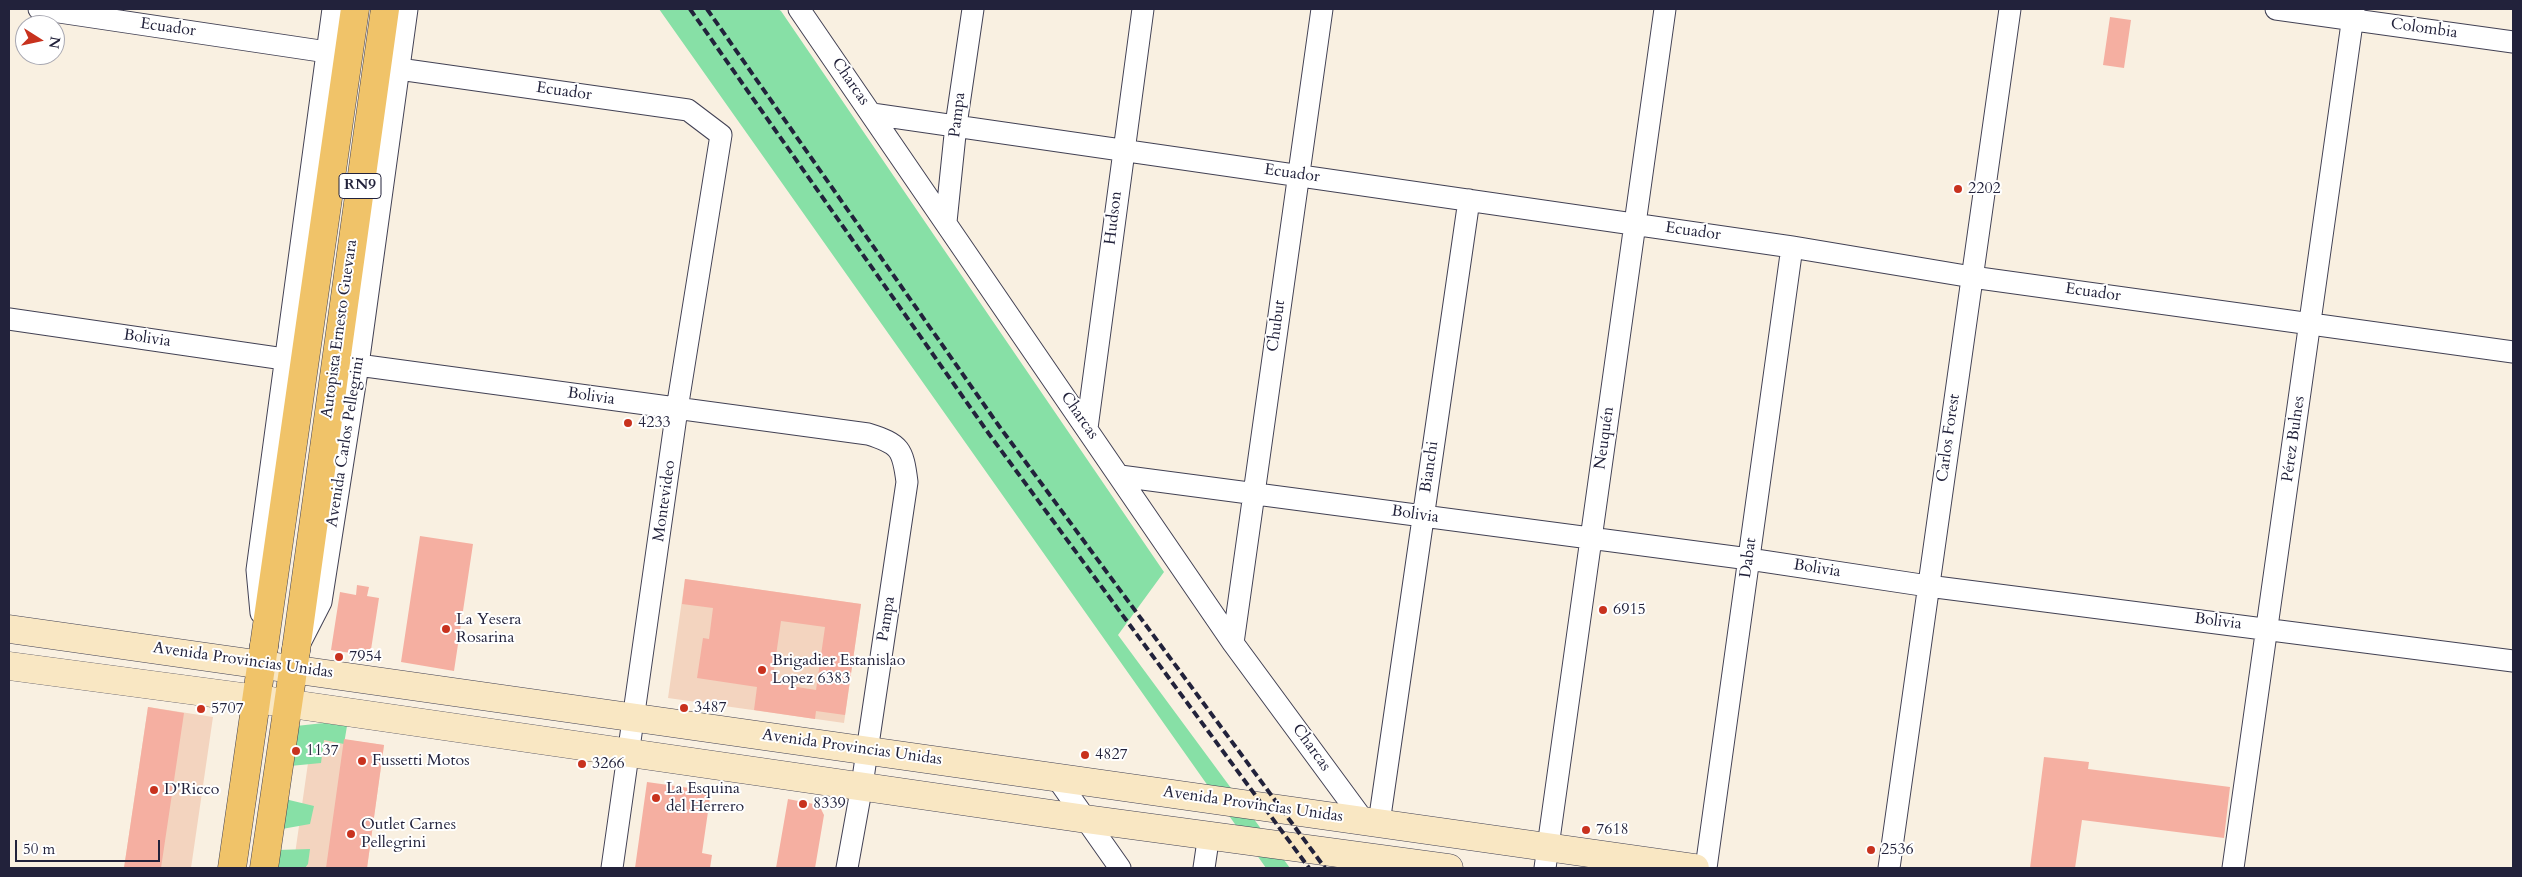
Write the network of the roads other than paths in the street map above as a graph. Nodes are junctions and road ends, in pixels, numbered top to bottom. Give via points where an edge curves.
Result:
1 (39, 9) edge
2 (333, 9) edge
3 (355, 9) edge
4 (385, 9) edge
5 (407, 9) edge
6 (799, 9) edge
7 (973, 9) edge
8 (1143, 9) edge
9 (1322, 9) edge
10 (1665, 9) edge
11 (2010, 9) edge
12 (2276, 9) edge
13 (2353, 14) edge
14 (2513, 42) edge
15 (327, 52) junction
16 (399, 69) junction
17 (872, 114) junction
18 (956, 126) junction
19 (721, 134) joint
20 (1123, 150) junction
21 (1299, 175) junction
22 (1469, 200) junction
23 (946, 222) junction
24 (1635, 224) junction
25 (1792, 247) junction
26 (1972, 277) junction
27 (9, 319) edge
28 (2310, 322) junction
29 (2513, 352) edge
30 (284, 359) junction
31 (358, 364) junction
32 (677, 409) junction
33 (1087, 428) junction
34 (904, 458) joint
35 (1120, 476) junction
36 (1253, 493) junction
37 (1423, 516) junction
38 (1591, 538) junction
39 (1749, 559) junction
40 (1928, 586) junction
41 (2267, 628) junction
42 (9, 629) edge
43 (1232, 643) junction
44 (263, 655) junction
45 (295, 659) junction
46 (2513, 661) edge
47 (9, 666) edge
48 (257, 699) junction
49 (289, 704) junction
50 (634, 717) junction
51 (867, 750) junction
52 (629, 752) junction
53 (1056, 777) junction
54 (862, 785) junction
55 (1086, 819) junction
56 (1371, 822) junction
57 (1209, 834) junction
58 (1547, 858) edge
59 (232, 868) edge
60 (264, 868) edge
61 (612, 868) edge
62 (847, 868) edge
63 (1120, 868) edge
64 (1204, 868) edge
65 (1449, 868) edge
66 (1695, 868) edge
67 (1706, 868) edge
68 (1888, 868) edge
69 (2234, 868) edge

1 - 15 street, Ecuador
2 - 15 street
3 - 44 main road, Autopista Ernesto Guevara / RN9
4 - 45 main road, Autopista Ernesto Guevara / RN9
5 - 16 street, Avenida Carlos Pellegrini
6 - 17 street, Charcas
7 - 18 street, Pampa
8 - 20 street, Hudson
9 - 21 street, Chubut
10 - 24 street, Neuquén
11 - 26 street, Carlos Forest
12 - 13 street, Colombia
13 - 14 street, Colombia
13 - 28 street, Pérez Bulnes
15 - 30 street
16 - 19 street, Ecuador via 688,110
16 - 31 street, Avenida Carlos Pellegrini
17 - 18 street, Ecuador
17 - 23 street, Charcas
18 - 20 street, Ecuador
18 - 23 street, Pampa
19 - 32 street, Montevideo
20 - 21 street, Ecuador
20 - 33 street, Hudson
21 - 22 street, Ecuador
21 - 36 street, Chubut
22 - 24 street, Ecuador
22 - 37 street, Bianchi
23 - 33 street, Charcas
24 - 25 street, Ecuador
24 - 38 street, Neuquén
25 - 26 street, Ecuador
25 - 39 street, Dabat
26 - 28 street, Ecuador
26 - 40 street, Carlos Forest
27 - 30 street, Bolivia
28 - 29 street, Ecuador
28 - 41 street, Pérez Bulnes
30 - 44 street via 257,570
31 - 32 street, Bolivia
31 - 45 street, Avenida Carlos Pellegrini via 321,602
32 - 34 street, Bolivia via 868,434 891,442
32 - 50 street, Montevideo
33 - 35 street, Charcas
34 - 51 street, Pampa via 907,482
35 - 36 street, Bolivia
35 - 43 street, Charcas
36 - 37 street, Bolivia
36 - 43 street, Chubut
37 - 38 street, Bolivia
37 - 56 street, Bianchi
38 - 39 street, Bolivia
38 - 58 street, Neuquén
39 - 40 street, Bolivia
39 - 67 street, Dabat
40 - 41 street, Bolivia
40 - 68 street, Carlos Forest
41 - 46 street, Bolivia
41 - 69 street, Pérez Bulnes
42 - 44 main road, Avenida Provincias Unidas
43 - 56 street, Charcas
44 - 45 main road, Avenida Provincias Unidas
44 - 48 main road
45 - 49 main road, Avenida Carlos Pellegrini
45 - 50 main road, Avenida Provincias Unidas
47 - 48 main road
48 - 49 main road
48 - 59 main road
49 - 52 main road
49 - 60 main road, Avenida Carlos Pellegrini
50 - 51 main road, Avenida Provincias Unidas
50 - 52 street, Montevideo
51 - 53 main road, Avenida Provincias Unidas
51 - 54 street, Pampa
52 - 54 main road
52 - 61 street, Montevideo
53 - 55 street
53 - 56 main road, Avenida Provincias Unidas
54 - 55 main road
54 - 62 street, Pampa
55 - 57 main road
55 - 63 street
56 - 58 main road, Avenida Provincias Unidas
57 - 64 street
57 - 65 main road
58 - 66 main road, Avenida Provincias Unidas

